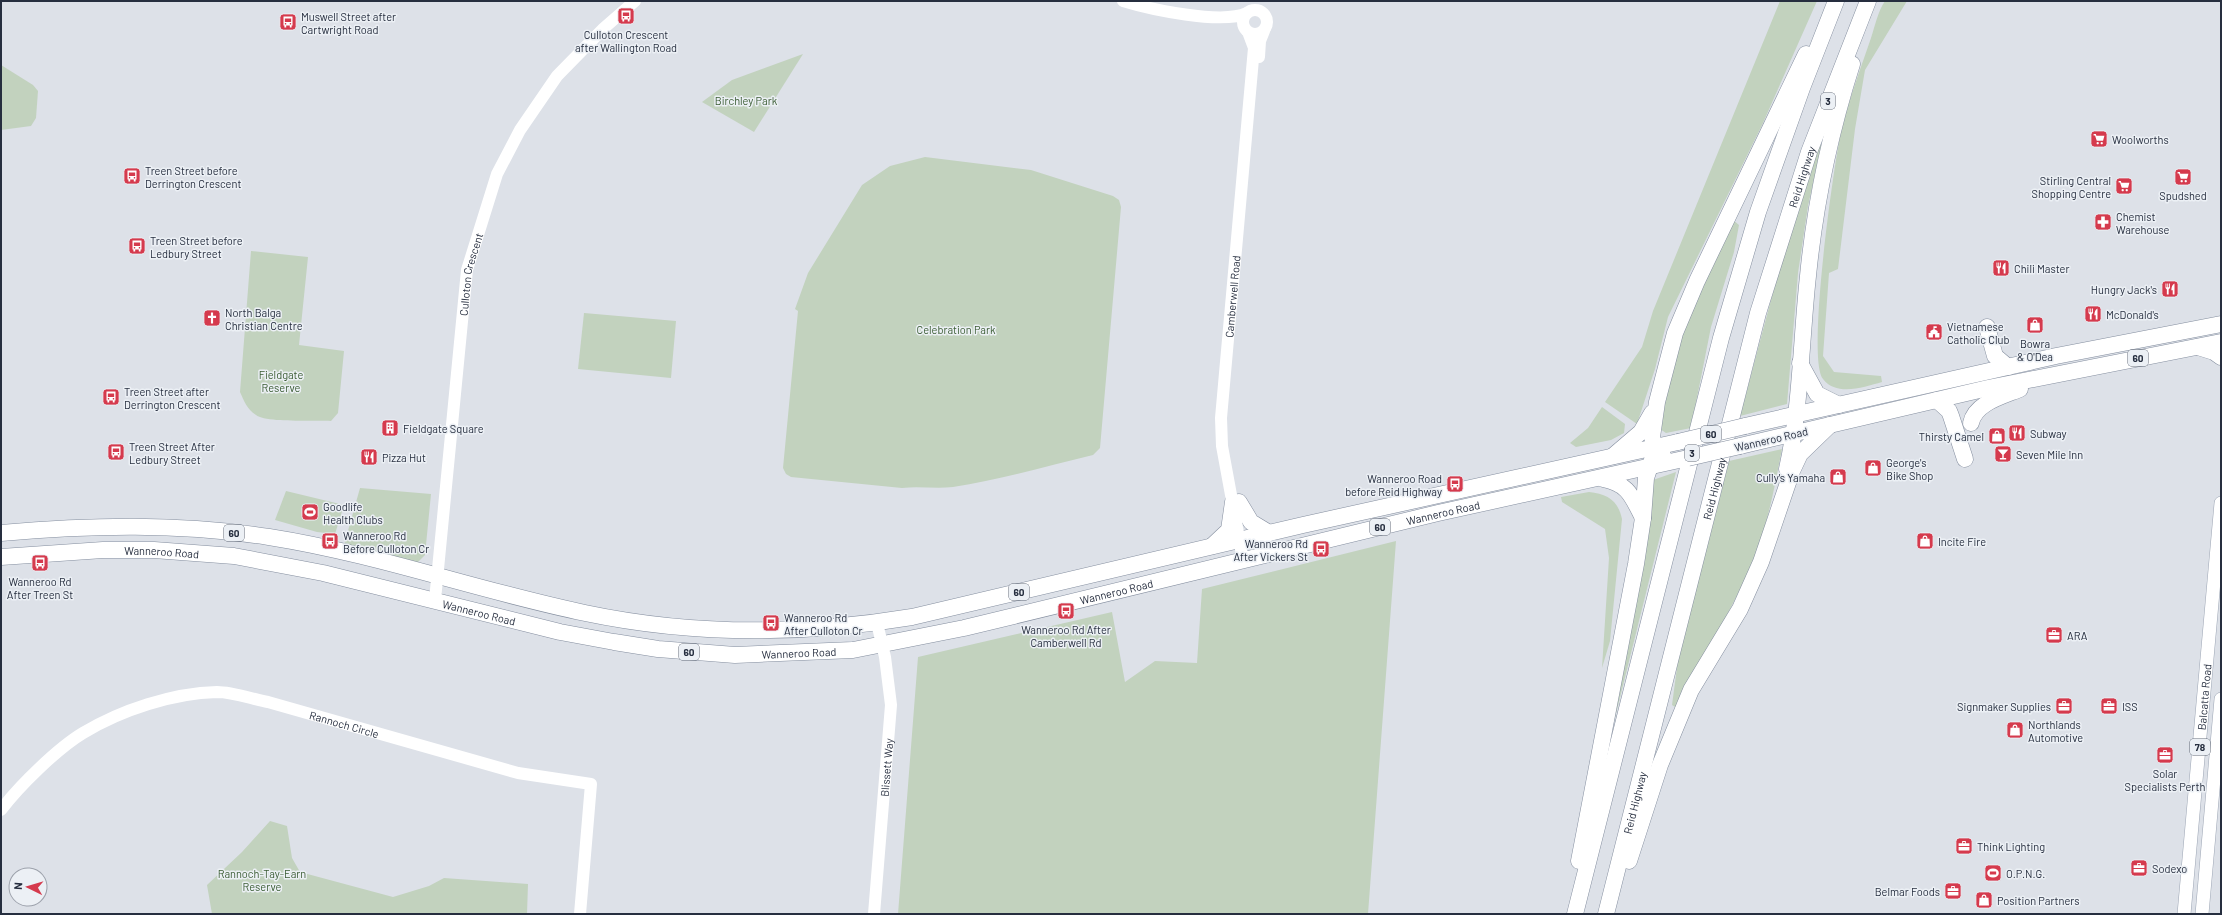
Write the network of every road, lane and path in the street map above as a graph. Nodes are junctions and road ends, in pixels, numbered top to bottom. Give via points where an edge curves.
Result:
1 (635, 1) edge
2 (1122, 1) edge
3 (1264, 1) edge
4 (1835, 1) edge
5 (1868, 1) edge
6 (1872, 1) edge
7 (1252, 8) edge
8 (1265, 14) junction
9 (1222, 18) junction
10 (1246, 30) junction
11 (1264, 31) junction
12 (2221, 324) edge
13 (1987, 327) dead end
14 (2221, 342) edge
15 (2197, 347) junction
16 (2221, 357) edge
17 (1800, 363) junction
18 (2008, 367) junction
19 (2044, 378) junction
20 (1937, 400) junction
21 (1657, 402) junction
22 (1839, 405) junction
23 (1795, 415) junction
24 (1971, 423) dead end
25 (1830, 425) junction
26 (1793, 434) junction
27 (1671, 452) junction
28 (1611, 458) junction
29 (1965, 459) dead end
30 (1649, 468) junction
31 (1601, 478) junction
32 (1236, 502) junction
33 (2221, 503) edge
34 (1643, 518) junction
35 (1774, 527) junction
36 (1, 532) edge
37 (1268, 533) junction
38 (1243, 540) junction
39 (1210, 547) junction
40 (1, 557) edge
41 (1247, 559) junction
42 (438, 576) junction
43 (435, 600) junction
44 (877, 623) junction
45 (883, 646) junction
46 (2221, 699) edge
47 (1, 810) edge
48 (580, 914) edge
49 (874, 914) edge
50 (1571, 914) edge
51 (1575, 914) edge
52 (1606, 914) edge
53 (1610, 914) edge
54 (2184, 914) edge
55 (2202, 914) edge

1 - 42 street, Culloton Crescent via 604,28 557,76 520,130 497,174 467,270
2 - 9 street via 1143,7
3 - 8 street
4 - 21 highway via 1793,77 1697,281 1675,333
4 - 51 highway, 3 via 1758,212 1721,338
5 - 52 highway, Reid Highway / 3 via 1808,152 1758,313
6 - 17 highway via 1826,159 1808,275
7 - 8 street
7 - 9 street
7 - 10 street via 1243,19
8 - 11 street via 1267,24
9 - 10 street
10 - 11 street via 1254,34
10 - 32 street, Camberwell Road via 1254,48 1221,418 1222,446
11 - 32 street, Camberwell Road via 1260,41 1227,418
12 - 18 highway, Wanneroo Road / 60
13 - 18 highway via 1995,356
14 - 15 highway, Wanneroo Road / 60
15 - 16 highway
15 - 19 highway, Wanneroo Road / 60
17 - 22 highway via 1817,394
17 - 23 highway
18 - 22 highway, Wanneroo Road / 60
19 - 20 highway, Wanneroo Road / 60
19 - 24 highway via 1982,406 1975,413
20 - 25 highway, Wanneroo Road / 60
20 - 29 highway via 1949,411
21 - 27 highway via 1652,437
21 - 28 highway via 1641,432
22 - 23 highway, Wanneroo Road / 60
23 - 26 highway
23 - 27 highway, Wanneroo Road / 60, bridge via 1745,426
25 - 26 highway, Wanneroo Road / 60
25 - 35 highway via 1800,454
26 - 27 highway, Wanneroo Road / 60, bridge via 1740,446
26 - 35 highway
27 - 28 highway, Wanneroo Road / 60
27 - 30 highway, Wanneroo Road / 60
28 - 37 highway, Wanneroo Road / 60
30 - 31 highway, Wanneroo Road / 60
30 - 34 highway
31 - 34 highway via 1620,483 1629,492
31 - 41 highway, Wanneroo Road / 60 via 1438,513
32 - 37 highway via 1251,522
32 - 38 street, Camberwell Road
32 - 39 highway via 1229,530
33 - 54 main road, Balcatta Road / 78
34 - 50 highway via 1583,836
35 - 53 highway via 1740,609 1691,690 1660,764
36 - 42 highway, Wanneroo Road / 60 via 103,526 240,533 340,550
37 - 38 highway, Wanneroo Road / 60
38 - 39 highway, Wanneroo Road / 60
38 - 41 street, Camberwell Road
39 - 44 highway, Wanneroo Road / 60
40 - 43 highway, Wanneroo Road / 60 via 103,550 154,550 234,556 323,572
41 - 45 highway, Wanneroo Road / 60
42 - 43 street, Culloton Crescent
42 - 44 highway, Wanneroo Road / 60 via 585,613 644,624 705,630 771,631
43 - 45 highway, Wanneroo Road / 60 via 560,632 658,649 727,654 775,654
44 - 45 street, Blissett Way
45 - 49 street, Blissett Way via 891,705
46 - 55 main road, Balcatta Road / 78
47 - 48 street, Rannoch Circle via 53,757 83,733 134,709 177,697 218,692 268,702 518,773 591,784

